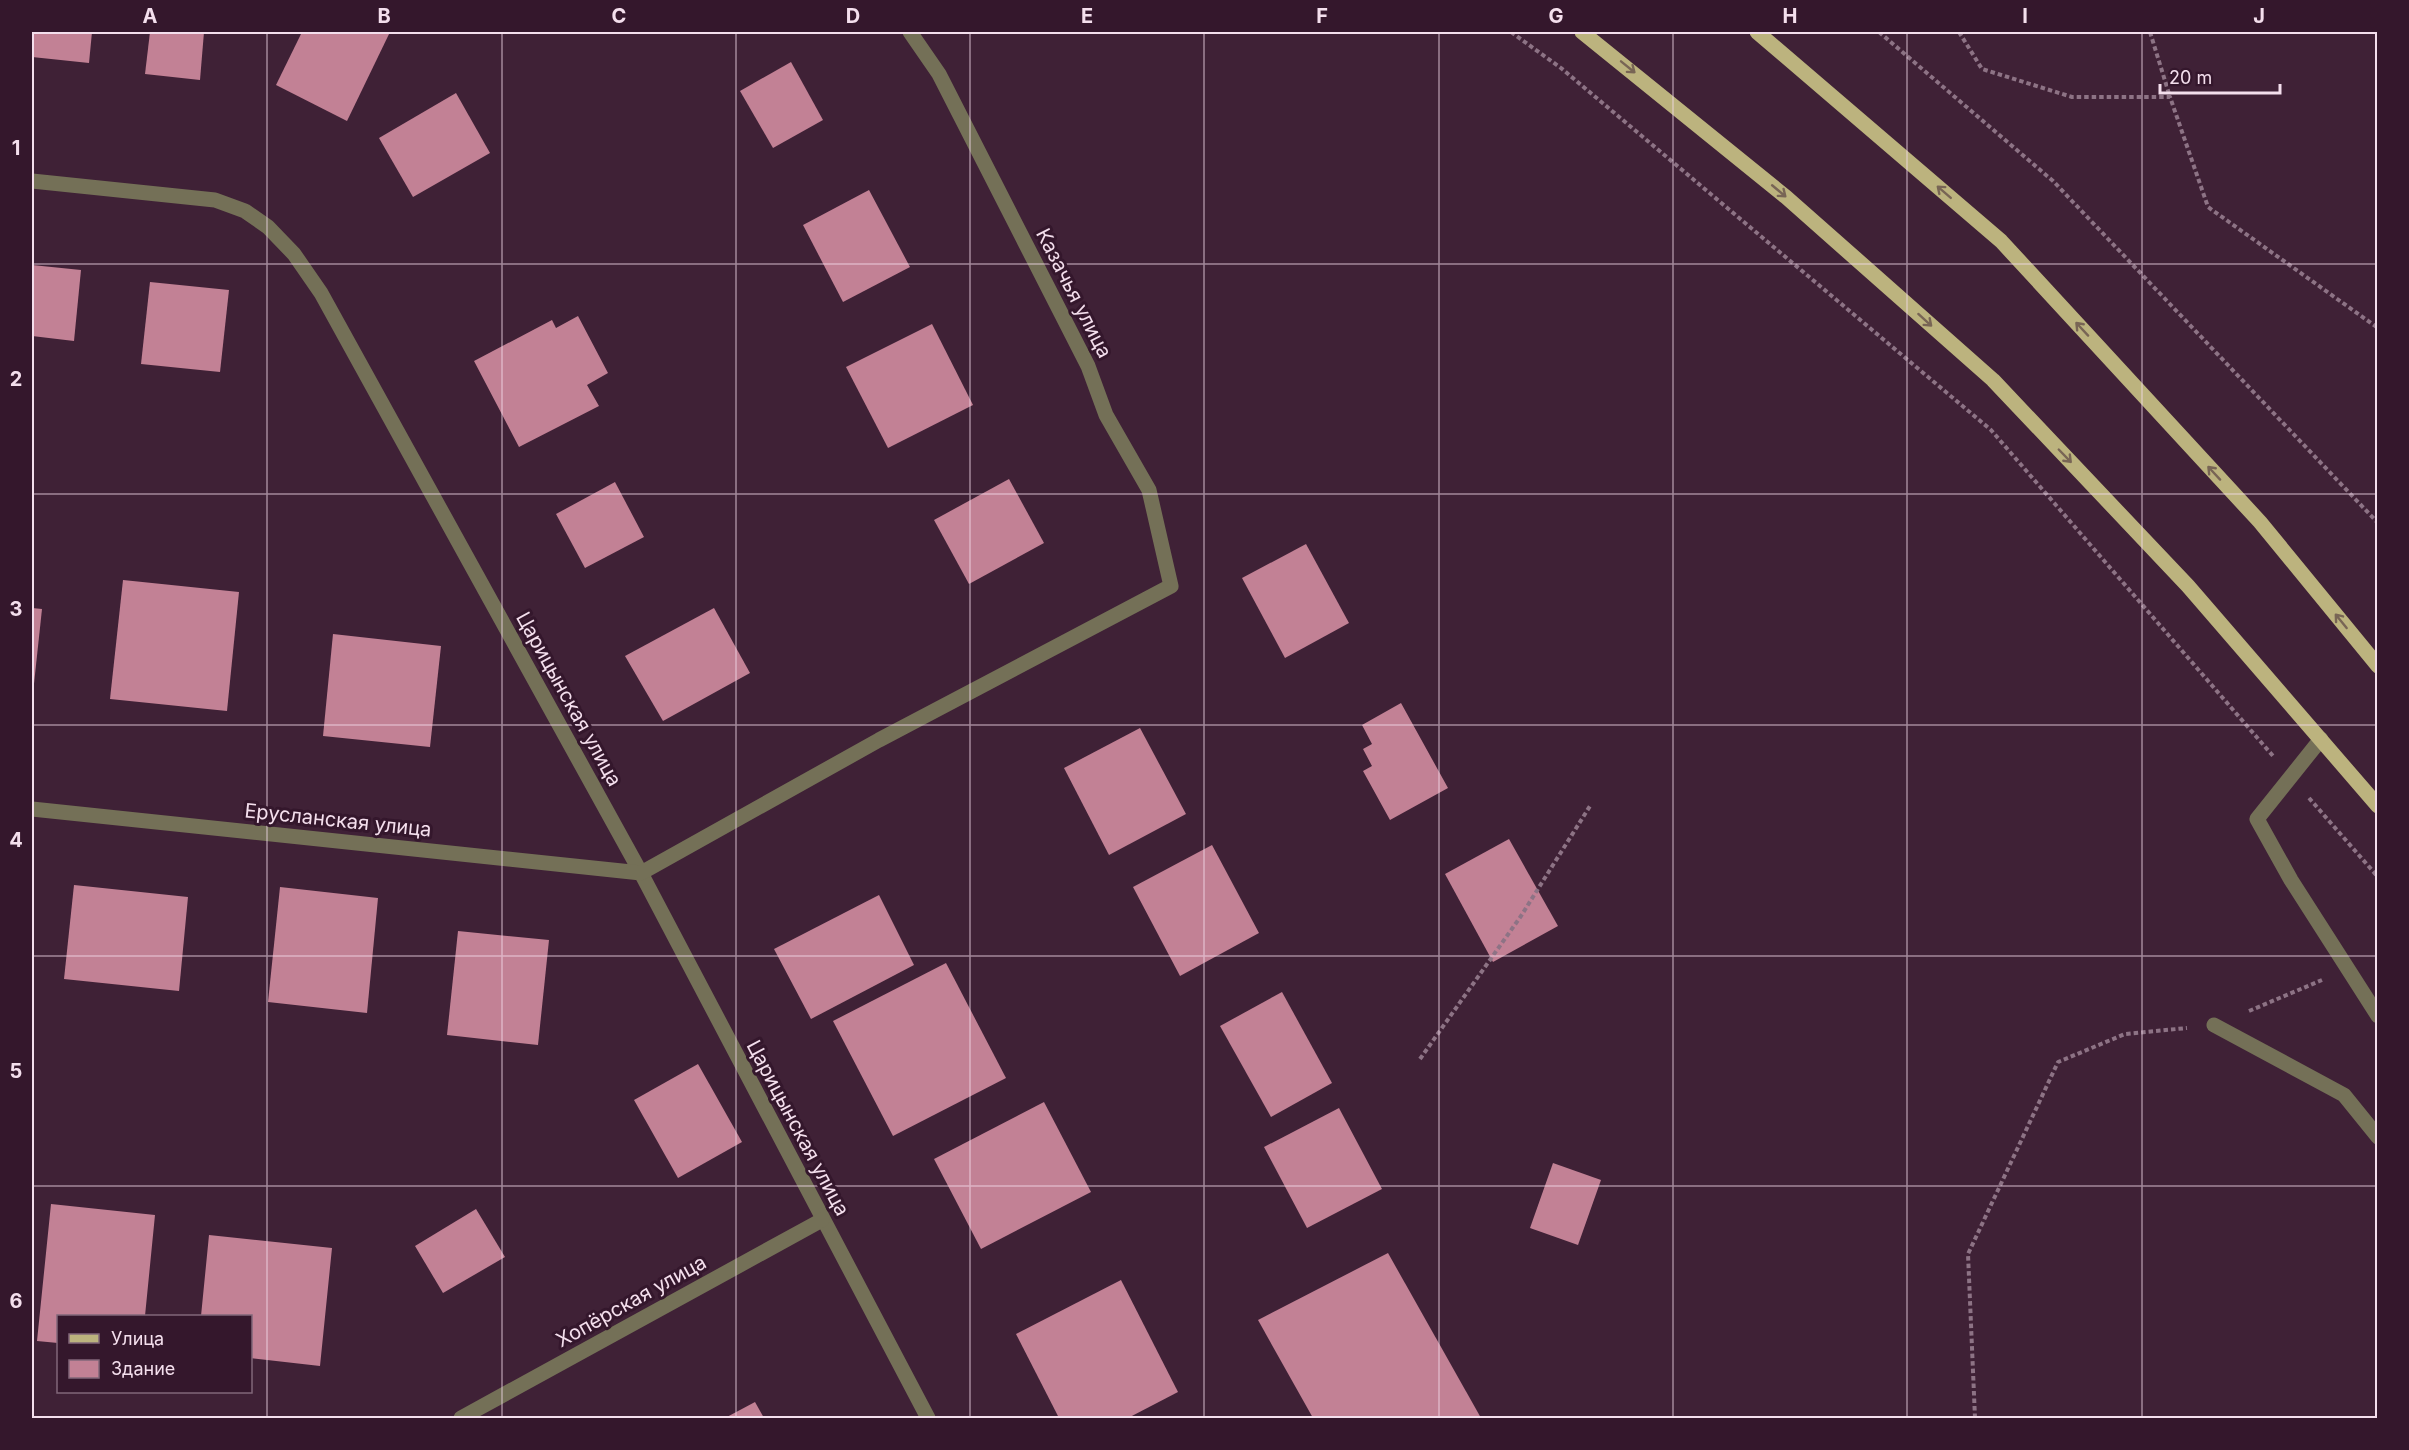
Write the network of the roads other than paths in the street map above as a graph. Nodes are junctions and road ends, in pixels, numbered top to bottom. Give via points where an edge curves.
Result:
1 (910, 32) edge
2 (1582, 32) edge
3 (1757, 32) edge
4 (32, 181) edge
5 (2378, 666) edge
6 (2321, 739) junction
7 (2378, 806) edge
8 (32, 809) edge
9 (641, 873) junction
10 (2378, 1016) edge
11 (2214, 1025) road end
12 (2378, 1137) edge
13 (822, 1220) junction
14 (461, 1419) edge
15 (928, 1419) edge

1 - 9 street, Казачья улица via 939,74 1088,366 1106,415 1149,490 1172,586 889,734
2 -> 6 main road via 1786,197 1993,380 2188,586
5 -> 3 main road via 2260,522 2001,241
4 - 9 street, Царицынская улица via 215,200 245,211 294,254 321,294
6 - 7 main road
6 - 10 street via 2257,819
8 - 9 street, Ерусланская улица
9 - 13 street, Царицынская улица
11 - 12 street via 2344,1095
13 - 14 street, Хопёрская улица
13 - 15 street, Царицынская улица

